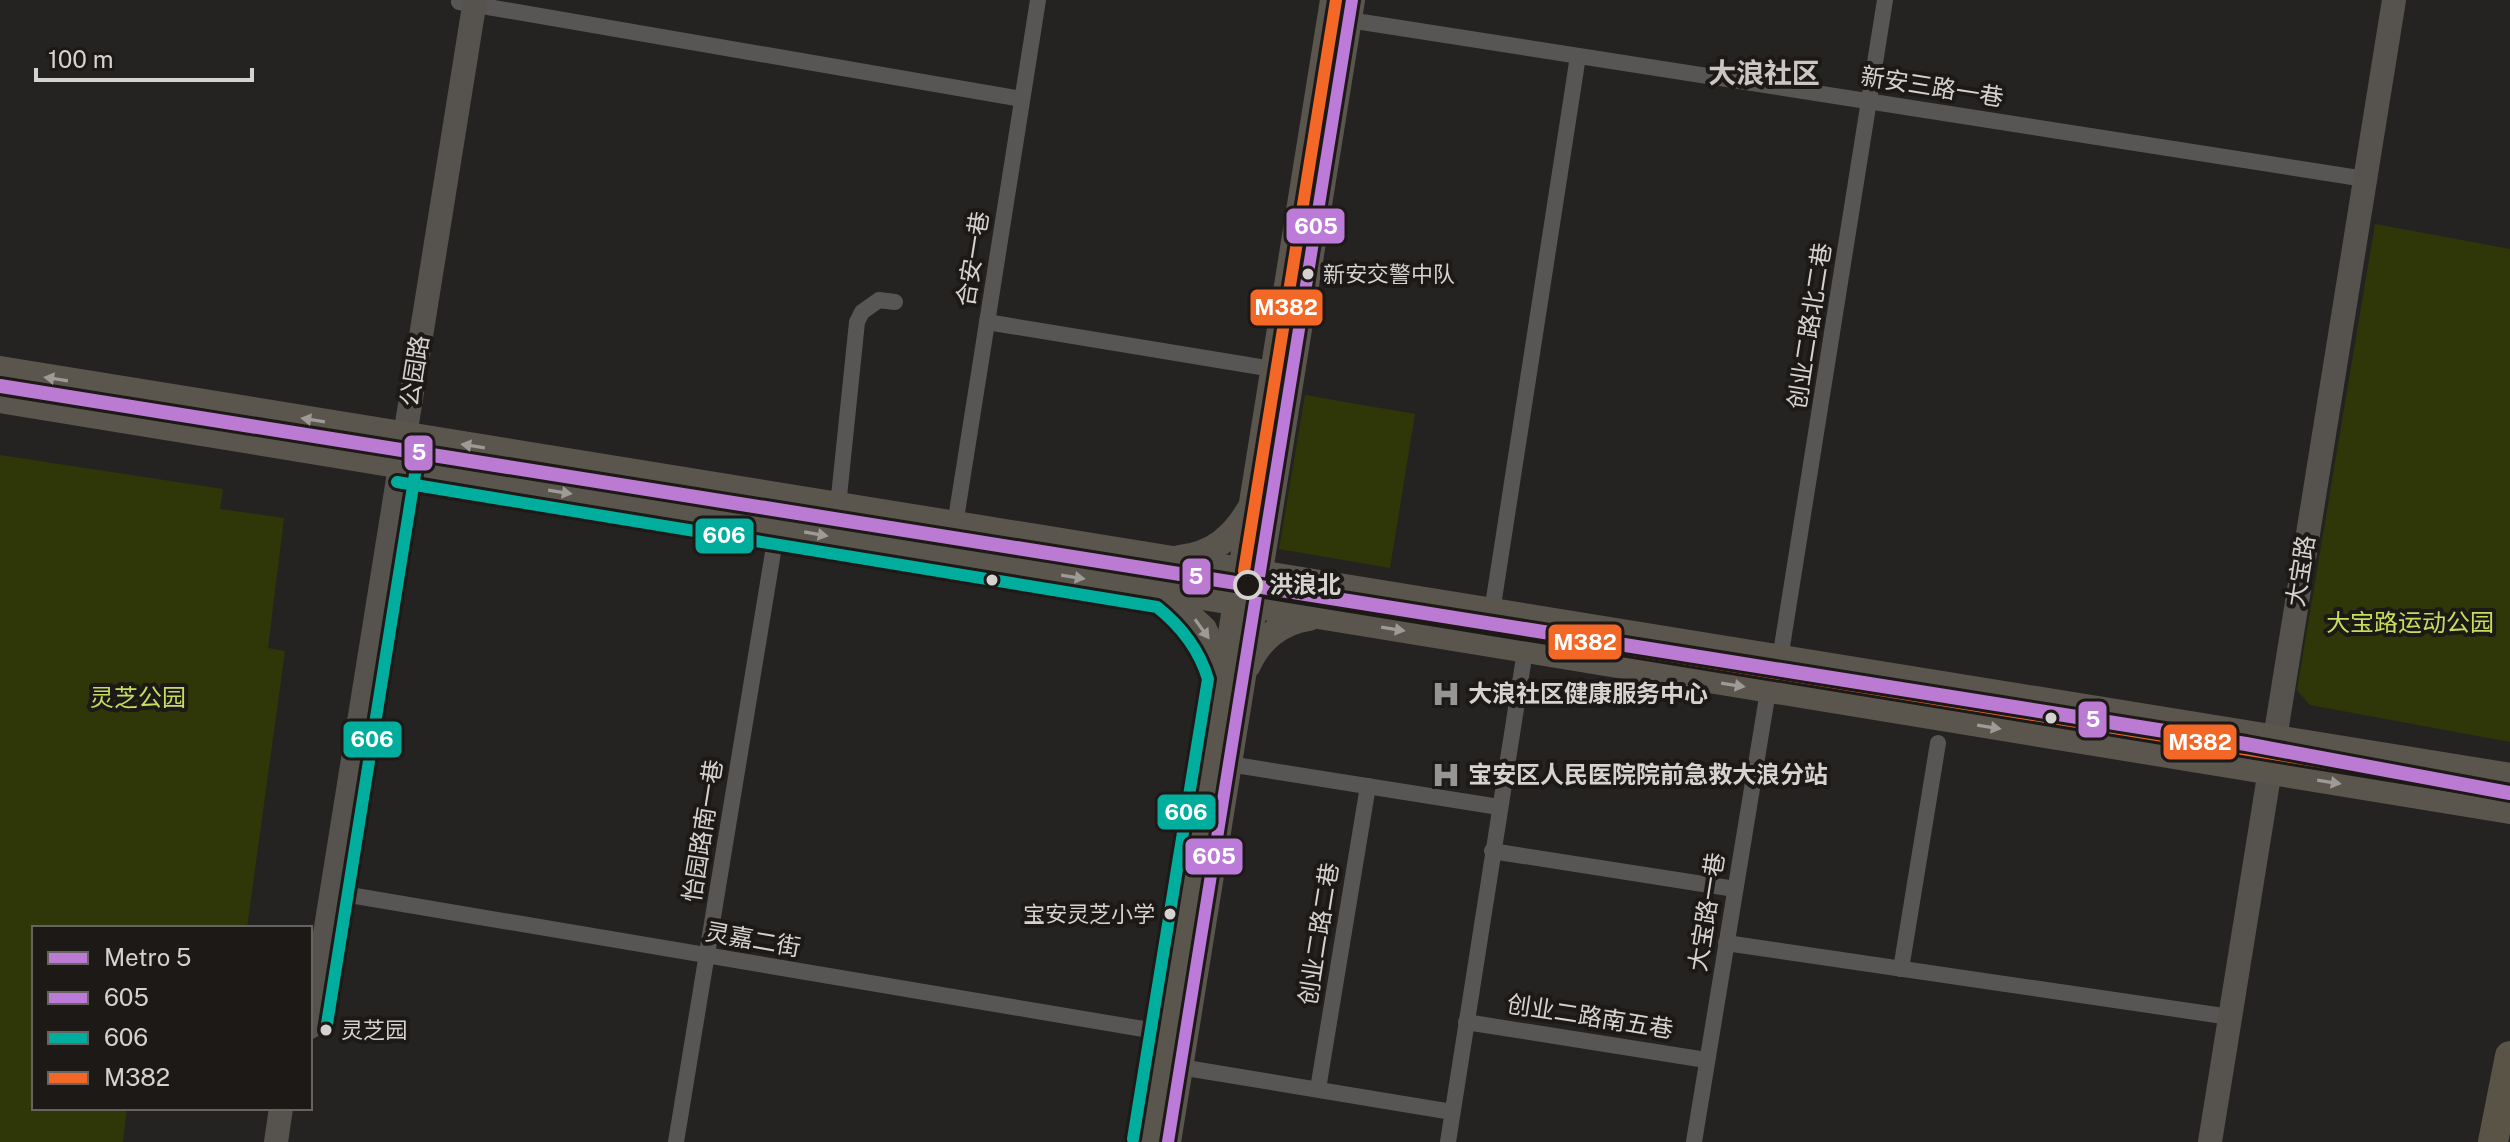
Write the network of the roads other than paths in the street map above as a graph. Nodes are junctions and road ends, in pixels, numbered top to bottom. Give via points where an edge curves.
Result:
1 (1038, 0) edge
2 (1885, 0) edge
3 (2381, 0) edge
4 (2394, 0) edge
5 (467, 1) edge
6 (1345, 7) edge
7 (1578, 56) junction
8 (1022, 99) junction
9 (1870, 102) junction
10 (2358, 178) junction
11 (895, 302) dead end
12 (987, 322) junction
13 (0, 369) edge
14 (1273, 369) junction
15 (0, 400) edge
16 (397, 434) junction
17 (392, 465) junction
18 (838, 506) junction
19 (1260, 515) junction
20 (955, 525) junction
21 (777, 528) junction
22 (1168, 559) junction
23 (1250, 573) junction
24 (1317, 584) junction
25 (1164, 592) junction
26 (1245, 605) junction
27 (1492, 612) junction
28 (1316, 617) junction
29 (1525, 651) junction
30 (1780, 659) junction
31 (1234, 677) junction
32 (1768, 691) junction
33 (2268, 738) junction
34 (1938, 743) dead end
35 (1229, 764) junction
36 (2262, 772) junction
37 (2510, 776) edge
38 (1368, 786) junction
39 (1499, 807) junction
40 (2510, 811) edge
41 (1492, 851) junction
42 (1735, 889) junction
43 (332, 892) junction
44 (310, 926) edge
45 (1726, 943) junction
46 (707, 956) junction
47 (1901, 969) junction
48 (312, 1015) edge
49 (2223, 1016) junction
50 (1466, 1022) junction
51 (1167, 1033) junction
52 (2510, 1056) edge
53 (1706, 1060) junction
54 (1180, 1067) junction
55 (1318, 1089) junction
56 (281, 1110) edge
57 (297, 1110) edge
58 (1452, 1112) junction
59 (276, 1142) edge
60 (291, 1142) edge
61 (676, 1142) edge
62 (1149, 1142) edge
63 (1168, 1142) edge
64 (1448, 1142) edge
65 (1694, 1142) edge
66 (2197, 1142) edge
67 (2210, 1142) edge
68 (2493, 1142) edge

1 - 8 street, 合安一巷
2 - 9 street, 创业二路北二巷
3 - 10 main road, 大宝路
4 - 10 main road, 大宝路
5 - 8 street
5 - 16 main road, 公园路
6 - 7 street, 新安三路一巷
6 - 14 main road
6 - 19 main road
7 - 9 street, 新安三路一巷
7 - 27 street
8 - 12 street, 合安一巷
9 - 10 street, 新安三路一巷
9 - 30 street, 创业二路北二巷
10 - 33 main road, 大宝路
11 - 18 street via 879,300 857,322
12 - 14 street
12 - 20 street, 合安一巷
16 -> 13 main road
14 - 19 main road
15 - 17 main road
16 - 17 main road, 公园路
18 -> 16 main road
17 -> 21 main road
17 - 43 main road, 公园路
17 - 44 main road, 公园路
18 - 20 main road
19 - 22 main road via 1203,554
19 - 23 main road
19 - 24 main road via 1289,565
20 - 22 main road
21 -> 25 main road
21 - 46 street, 怡园路南一巷
22 - 23 main road
23 - 24 main road
23 - 26 main road
24 - 27 main road
25 - 26 main road
25 -> 31 main road via 1204,629
26 - 28 main road
26 - 31 main road
27 - 30 main road
28 -> 29 main road
28 - 31 main road via 1272,633
29 -> 32 main road
29 - 39 street
30 - 33 main road
31 - 35 main road
31 - 51 main road
32 -> 36 main road
32 - 42 street, 大宝路一巷
33 - 36 main road, 大宝路
33 - 37 main road
34 - 47 street
35 - 38 street
35 - 54 main road
36 -> 40 main road
36 - 49 main road, 大宝路
38 - 39 street
38 - 55 street, 创业二路二巷
39 - 41 street
41 - 42 street
41 - 50 street
42 - 45 street, 大宝路一巷
43 - 46 street, 灵嘉二街
43 - 48 main road, 公园路
45 - 47 street
45 - 53 street, 大宝路一巷
46 - 51 street, 灵嘉二街
46 - 61 street, 怡园路南一巷
47 - 49 street
49 - 66 main road, 大宝路
49 - 67 main road, 大宝路
50 - 53 street, 创业二路南五巷
50 - 58 street
51 - 62 main road
52 - 68 highway
53 - 65 street, 大宝路一巷
54 - 55 street
54 - 63 main road
55 - 58 street
56 - 59 main road
57 - 60 main road
58 - 64 street

